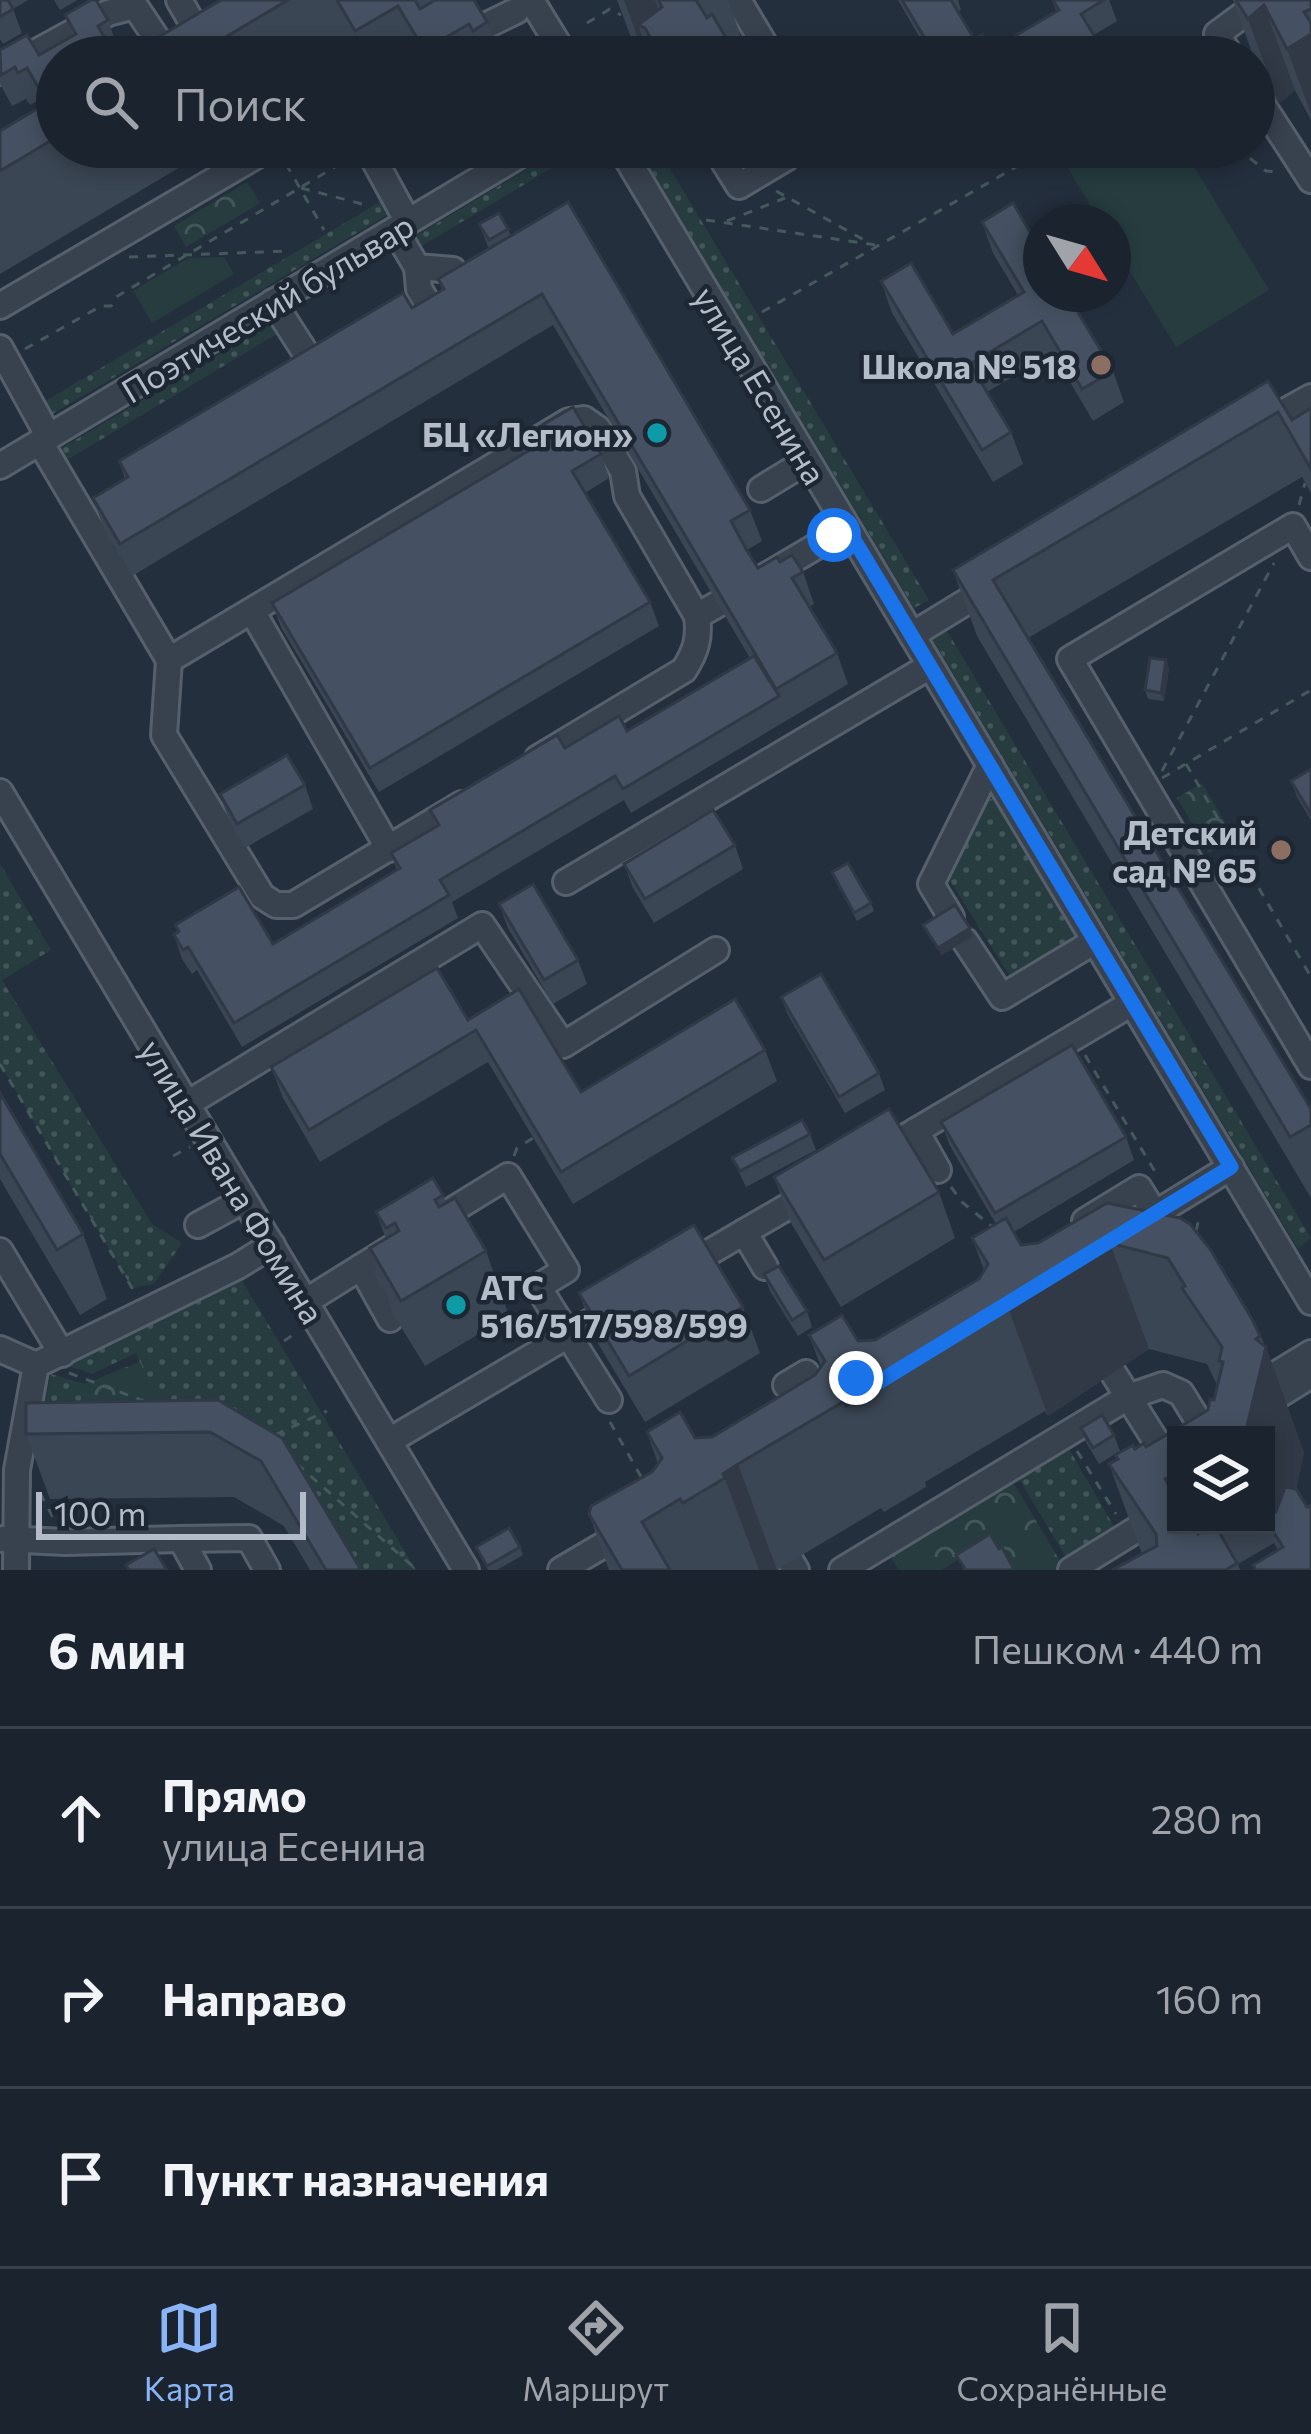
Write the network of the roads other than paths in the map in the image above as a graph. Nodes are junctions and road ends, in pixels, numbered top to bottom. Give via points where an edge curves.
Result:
1 (179, 0) edge
2 (738, 0) edge
3 (1263, 0) edge
4 (524, 6) edge
5 (425, 30) edge
6 (66, 36) edge
7 (155, 36) edge
8 (200, 36) edge
9 (549, 36) edge
10 (759, 36) edge
11 (1217, 36) edge
12 (36, 52) edge
13 (0, 72) edge
14 (1275, 125) edge
15 (237, 168) edge
16 (376, 168) edge
17 (498, 168) edge
18 (633, 168) edge
19 (744, 168) edge
20 (736, 170) road end
21 (1308, 176) edge
22 (401, 226) junction
23 (417, 268) junction
24 (492, 268) edge
25 (273, 302) junction
26 (429, 305) junction
27 (0, 306) edge
28 (402, 321) edge
29 (442, 328) edge
30 (3, 353) edge
31 (325, 370) edge
32 (1311, 397) edge
33 (44, 440) junction
34 (1234, 441) edge
35 (807, 461) junction
36 (0, 466) edge
37 (761, 489) dead end
38 (847, 528) junction
39 (1311, 557) edge
40 (1006, 578) edge
41 (758, 580) edge
42 (252, 611) junction
43 (911, 634) junction
44 (169, 660) junction
45 (930, 666) junction
46 (990, 765) junction
47 (0, 792) edge
48 (388, 848) junction
49 (566, 882) dead end
50 (951, 917) edge
51 (965, 941) edge
52 (1095, 941) junction
53 (716, 950) dead end
54 (1132, 1003) junction
55 (1311, 1066) edge
56 (187, 1104) junction
57 (916, 1131) junction
58 (1231, 1167) junction
59 (938, 1170) road end
60 (244, 1200) junction
61 (1164, 1208) junction
62 (198, 1226) dead end
63 (744, 1232) junction
64 (1068, 1232) edge
65 (1114, 1239) edge
66 (272, 1245) junction
67 (0, 1251) edge
68 (361, 1267) junction
69 (765, 1268) edge
70 (1303, 1272) edge
71 (666, 1278) edge
72 (627, 1301) edge
73 (305, 1302) junction
74 (1311, 1302) edge
75 (390, 1319) edge
76 (568, 1336) junction
77 (0, 1349) edge
78 (1311, 1353) edge
79 (62, 1354) junction
80 (37, 1365) junction
81 (1112, 1371) dead end
82 (1311, 1376) edge
83 (786, 1385) dead end
84 (1128, 1397) junction
85 (609, 1400) road end
86 (829, 1412) edge
87 (1214, 1424) edge
88 (389, 1441) junction
89 (1167, 1459) edge
90 (641, 1523) edge
91 (1167, 1523) edge
92 (8, 1539) edge
93 (181, 1539) junction
94 (1108, 1561) edge
95 (564, 1569) edge
96 (16, 1570) edge
97 (198, 1570) edge
98 (267, 1570) edge
99 (466, 1570) edge
100 (842, 1570) edge
101 (1071, 1570) edge

1 - 8 street
2 - 10 street
3 - 11 street
4 - 5 street via 477,30
4 - 9 street
6 - 7 street via 135,6
12 - 13 street
14 - 21 street
15 - 27 street
16 - 22 street
17 - 22 street, Поэтический бульвар
18 - 35 street, улица Есенина
19 - 20 street
22 - 23 street
22 - 25 street, Поэтический бульвар
23 - 24 street via 453,270 463,286
23 - 26 street
25 - 31 street
25 - 33 street, Поэтический бульвар
26 - 28 street
26 - 29 street
30 - 33 street
32 - 34 street
33 - 36 street, Поэтический бульвар
33 - 44 street
35 - 37 street
35 - 38 street, улица Есенина
38 - 41 street
38 - 43 street, улица Есенина
39 - 55 street via 1293,526 1070,659
40 - 43 street
42 - 44 street
42 - 48 street
42 - 48 street via 584,419 598,429 623,471 627,496 707,610 684,670
43 - 45 street, улица Есенина
44 - 48 street via 164,735 262,896 293,905
45 - 46 street, улица Есенина
45 - 49 street
46 - 50 street via 931,884
46 - 52 street, улица Есенина
47 - 56 street, улица Ивана Фомина
51 - 52 street via 1002,997
52 - 54 street, улица Есенина
53 - 56 street via 563,1045 482,925
54 - 57 street
54 - 58 street, улица Есенина
56 - 60 street, улица Ивана Фомина
57 - 59 street
57 - 63 street
58 - 61 street
58 - 70 street, улица Есенина
60 - 62 street
60 - 66 street, улица Ивана Фомина
61 - 64 street via 1139,1188
61 - 65 street
63 - 69 street
63 - 71 street
66 - 73 street, улица Ивана Фомина
66 - 79 street
67 - 79 street
68 - 73 street
68 - 75 street
68 - 76 street via 508,1176 566,1270 538,1287
70 - 74 street, улица Есенина
72 - 76 street
73 - 88 street, улица Ивана Фомина
76 - 85 street
76 - 88 street
77 - 80 street
78 - 82 street via 1269,1389
79 - 80 street
80 - 92 street
81 - 84 street
83 - 86 street via 806,1373
84 - 87 street via 1163,1385
84 - 89 street
84 - 100 street via 965,1484
88 - 99 street, улица Ивана Фомина
90 - 95 street
91 - 94 street via 1128,1535
92 - 93 street
92 - 96 street
93 - 97 street
93 - 98 street via 249,1538
94 - 101 street

